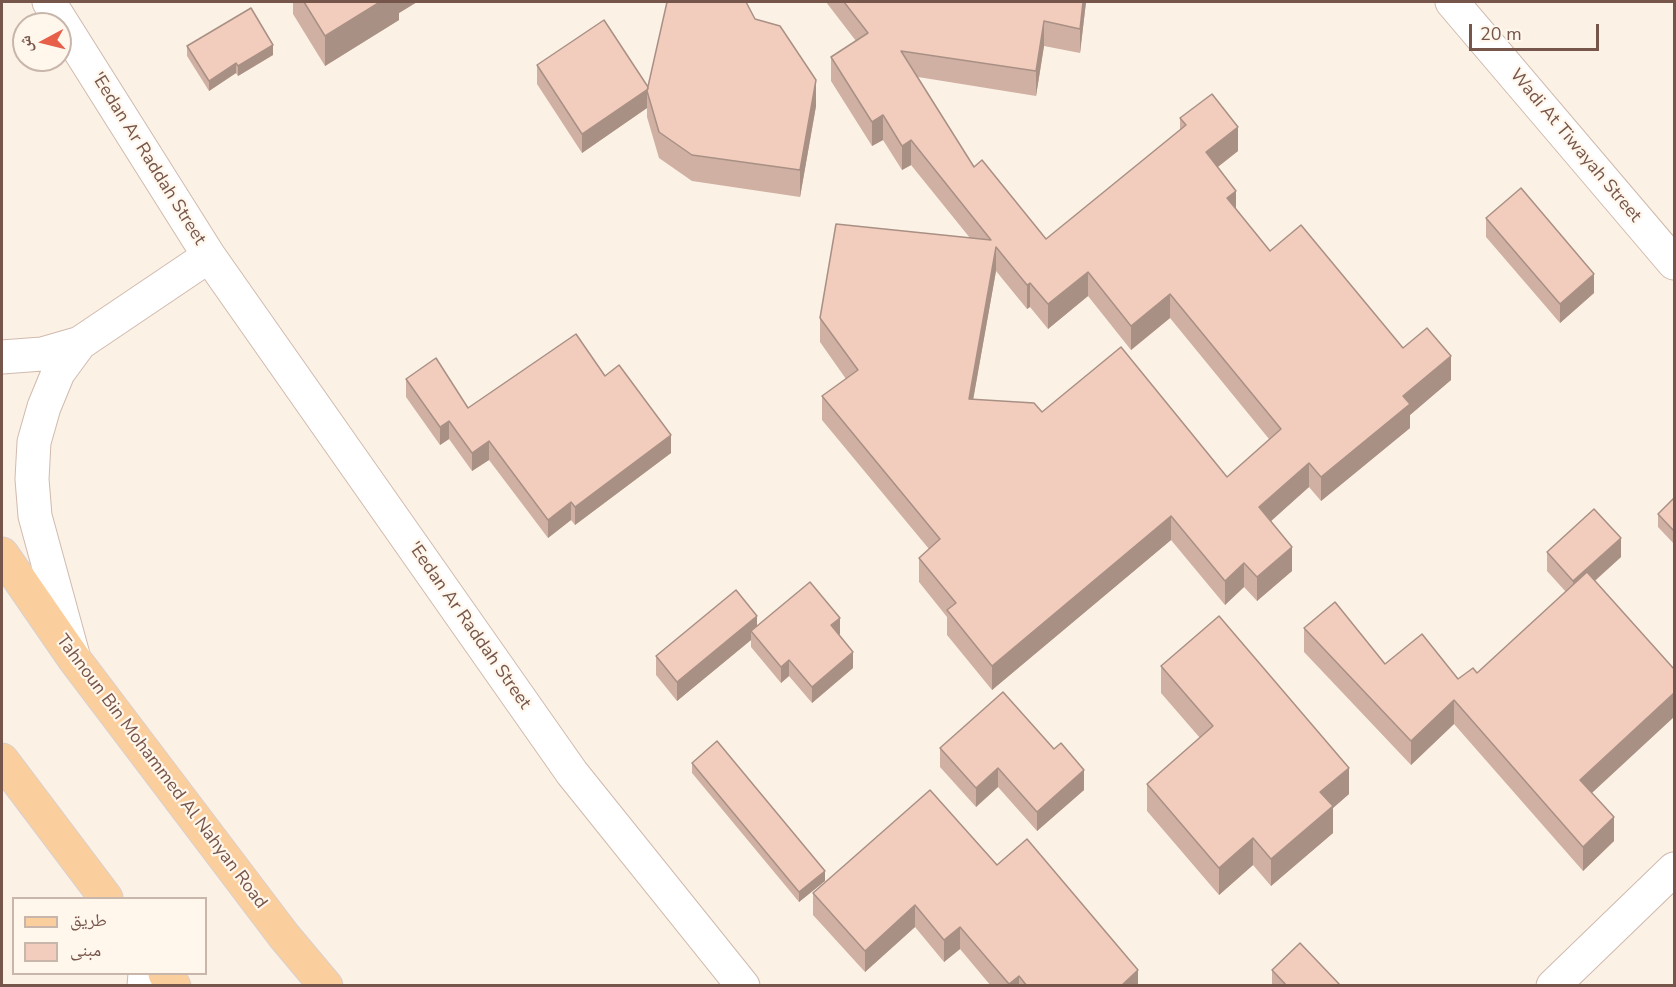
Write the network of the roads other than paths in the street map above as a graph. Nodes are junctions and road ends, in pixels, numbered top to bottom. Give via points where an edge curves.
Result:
1 (49, 2) edge
2 (1452, 2) edge
3 (209, 256) junction
4 (1674, 263) edge
5 (80, 344) junction
6 (2, 357) edge
7 (2, 554) edge
8 (75, 660) junction
9 (2, 760) edge
10 (1674, 869) edge
11 (105, 897) edge
12 (326, 986) edge
13 (743, 986) edge
14 (1553, 986) edge

1 - 3 street, 'Eedan Ar Raddah Street
2 - 4 street, Wadi At Tiwayah Street
3 - 5 street, 'Eedan Ar Raddah Street
3 - 13 street, 'Eedan Ar Raddah Street via 572,773
5 - 6 street, 'Eedan Ar Raddah Street via 42,354
5 - 8 street, 'Eedan Ar Raddah Street via 58,374 44,407 34,442 32,479 35,516
7 - 8 main road, Tahnoun Bin Mohammed Al Nahyan Road
8 - 12 main road, Tahnoun Bin Mohammed Al Nahyan Road
9 - 11 main road
10 - 14 street

